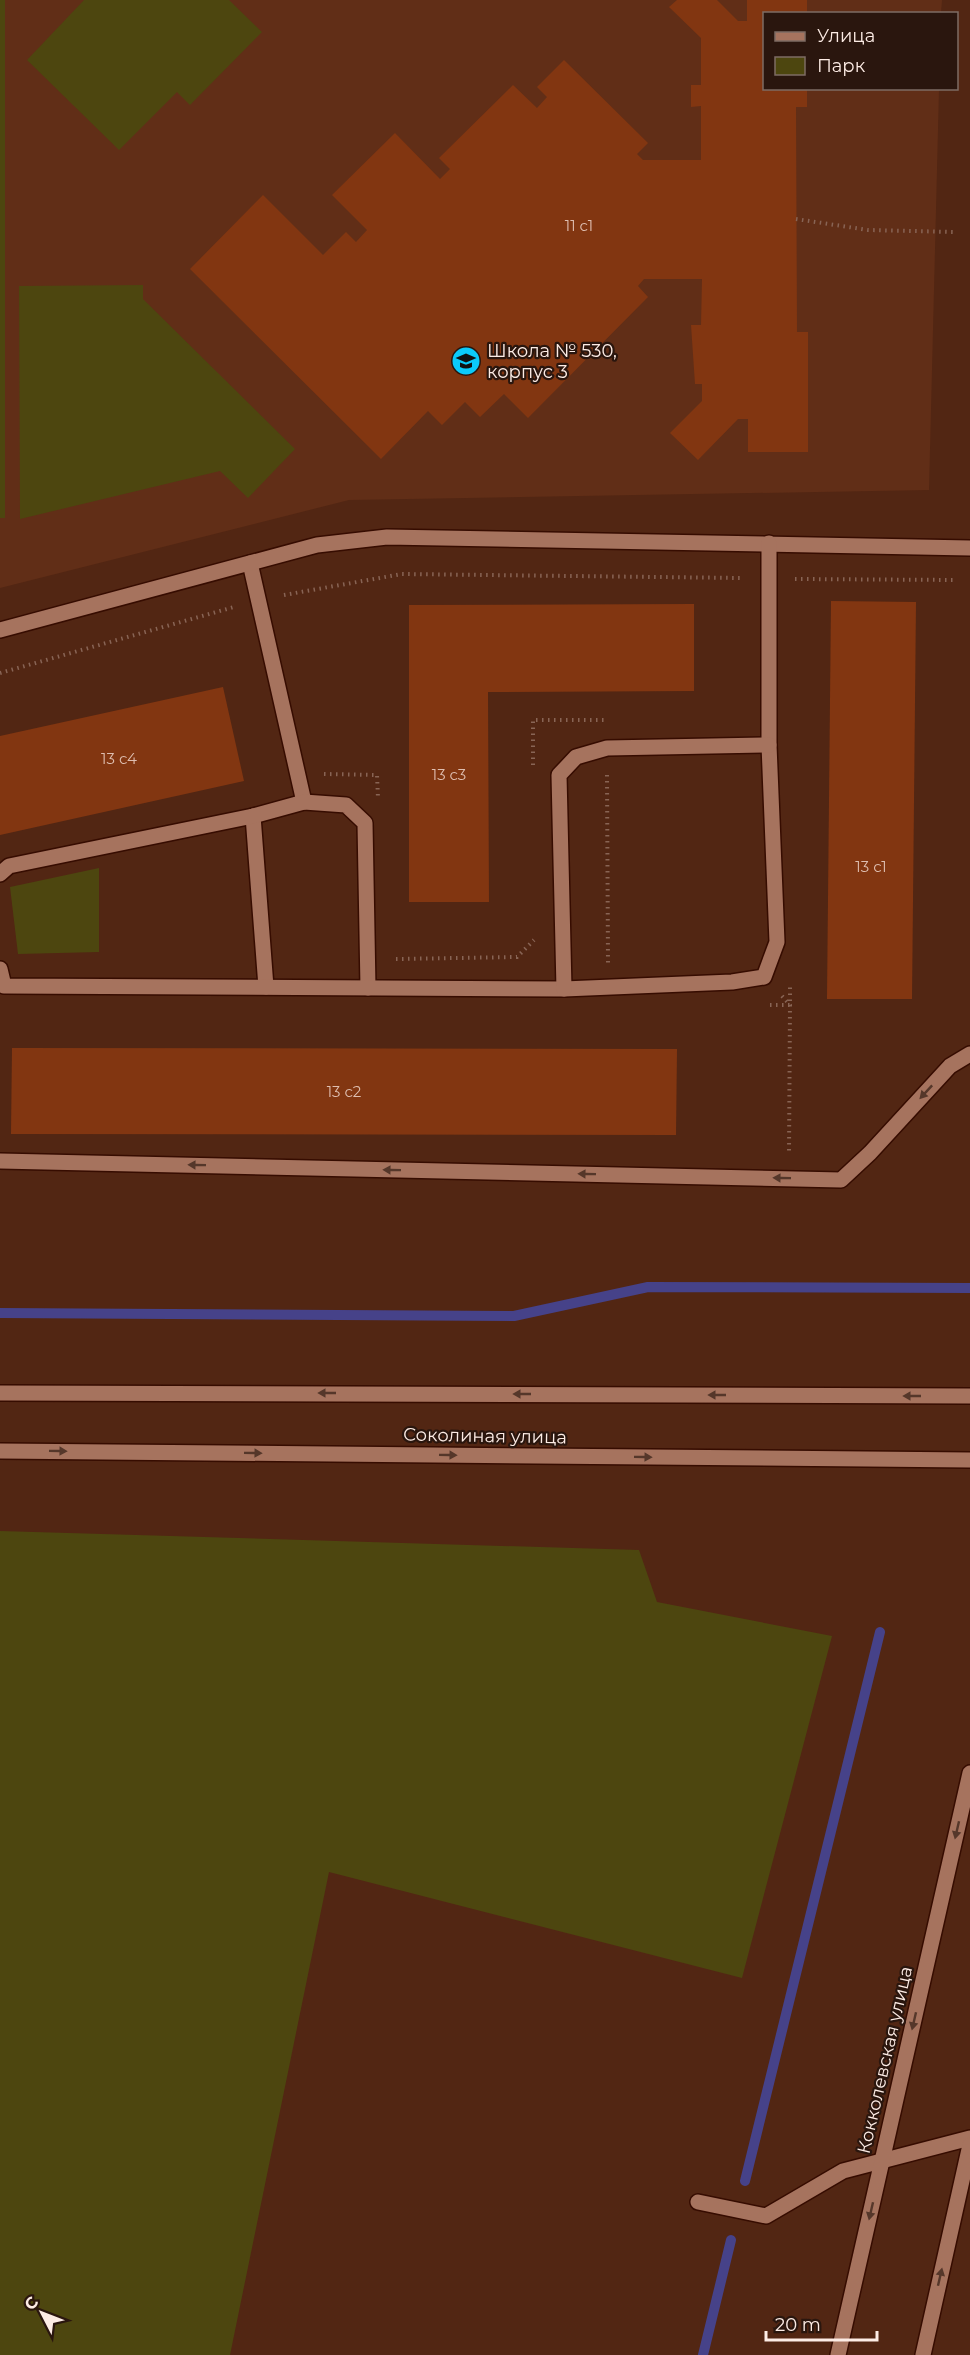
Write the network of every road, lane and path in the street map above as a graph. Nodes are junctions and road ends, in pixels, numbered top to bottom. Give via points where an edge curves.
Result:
1 (796, 219) dead end
2 (956, 232) dead end
3 (769, 543) junction
4 (970, 548) edge
5 (250, 563) junction
6 (769, 578) junction
7 (956, 580) dead end
8 (259, 601) junction
9 (284, 607) dead end
10 (0, 630) edge
11 (0, 673) edge
12 (614, 719) dead end
13 (770, 745) junction
14 (607, 748) junction
15 (320, 762) dead end
16 (533, 767) dead end
17 (304, 802) junction
18 (378, 809) dead end
19 (252, 816) junction
20 (0, 874) edge
21 (534, 930) dead end
22 (387, 952) dead end
23 (0, 969) edge
24 (764, 977) junction
25 (789, 981) dead end
26 (266, 987) junction
27 (609, 987) junction
28 (368, 988) junction
29 (564, 989) junction
30 (766, 1005) dead end
31 (790, 1005) junction
32 (970, 1054) edge
33 (777, 1153) dead end
34 (789, 1153) junction
35 (799, 1153) dead end
36 (0, 1161) edge
37 (788, 1178) junction
38 (0, 1393) edge
39 (970, 1396) edge
40 (0, 1451) edge
41 (970, 1460) edge
42 (970, 1773) edge
43 (970, 2138) edge
44 (970, 2145) edge
45 (882, 2160) junction
46 (698, 2202) dead end
47 (838, 2355) edge
48 (923, 2355) edge

1 - 2 path via 868,230
3 - 4 street
3 - 5 street via 387,537 317,545
3 - 6 street
5 - 8 street
5 - 10 street
6 - 7 path
6 - 9 path via 402,574 281,596
6 - 13 street
8 - 11 path
8 - 17 street
12 - 16 path via 533,720
13 - 14 street
13 - 24 street via 777,942
14 - 27 path
14 - 29 street via 576,757 559,775
15 - 18 path via 323,774 377,775
17 - 19 street
17 - 28 street via 346,805 365,823
19 - 20 street via 9,866
19 - 26 street
21 - 22 path via 534,942 517,957 395,959
23 - 26 street via 3,986
24 - 27 street
24 - 31 path
25 - 31 path
26 - 28 street
27 - 29 street
28 - 29 street
30 - 31 path
31 - 34 path
32 -> 37 street via 950,1066 841,1180
33 - 34 path
34 - 35 path
34 - 37 path
37 -> 36 street
39 -> 38 street
40 -> 41 street, Соколиная улица
42 -> 45 street, Кокколевская улица
43 - 45 street
48 -> 44 street
45 - 46 street via 843,2171 765,2216
45 -> 47 street, Кокколевская улица

